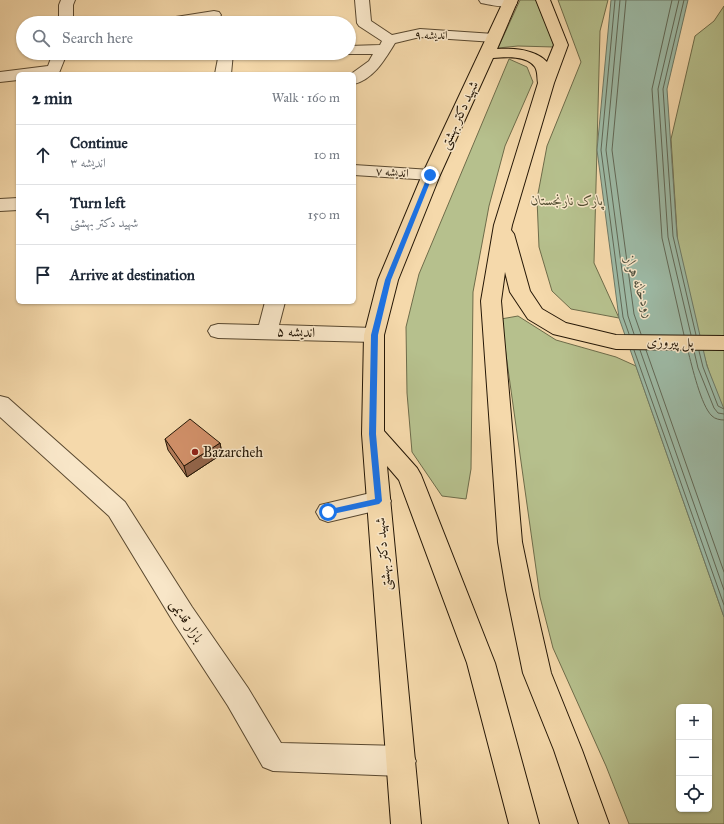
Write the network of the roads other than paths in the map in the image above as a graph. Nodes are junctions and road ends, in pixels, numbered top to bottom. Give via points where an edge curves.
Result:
1 (68, 0) edge
2 (362, 0) edge
3 (486, 0) edge
4 (543, 0) edge
5 (511, 2) edge
6 (214, 14) dead end
7 (66, 16) edge
8 (203, 16) edge
9 (387, 44) junction
10 (491, 46) junction
11 (356, 49) edge
12 (58, 60) edge
13 (225, 60) edge
14 (40, 72) edge
15 (222, 72) edge
16 (16, 75) edge
17 (0, 77) edge
18 (356, 78) edge
19 (546, 83) junction
20 (356, 170) edge
21 (430, 175) junction
22 (16, 204) edge
23 (0, 205) edge
24 (503, 225) junction
25 (274, 304) edge
26 (218, 330) dead end
27 (267, 331) junction
28 (374, 335) junction
29 (718, 343) edge
30 (0, 404) edge
31 (373, 434) junction
32 (379, 501) junction
33 (328, 512) dead end
34 (402, 762) junction
35 (406, 824) edge
36 (524, 824) edge
37 (594, 824) edge

1 - 7 street
2 - 9 street via 364,23
3 - 5 street
4 - 19 main road via 561,45
5 - 10 main road, شهید دکتر بهشتی
6 - 8 street
9 - 10 street, اندیشه ۹ via 420,33
9 - 11 street, اندیشه ۹
9 - 18 street via 374,64
10 - 19 main road via 532,58 544,70
10 - 21 main road, شهید دکتر بهشتی
12 - 14 street via 54,70
13 - 15 street
16 - 17 street
19 - 24 main road
20 - 21 street, اندیشه ۷
21 - 28 main road, شهید دکتر بهشتی via 388,280
22 - 23 street
24 - 29 main road, پل پیروزی via 520,292 535,314 560,329 616,342
24 - 37 main road via 491,301 510,542 537,673
25 - 27 street
26 - 27 street, اندیشه ۵
27 - 28 street, اندیشه ۵
28 - 31 main road, شهید دکتر بهشتی
30 - 34 street, بازار قدیمی via 117,509 238,697 273,757
31 - 32 main road, شهید دکتر بهشتی
31 - 36 main road via 409,476 481,663
32 - 33 street
32 - 34 main road, شهید دکتر بهشتی
34 - 35 main road, شهید دکتر بهشتی

